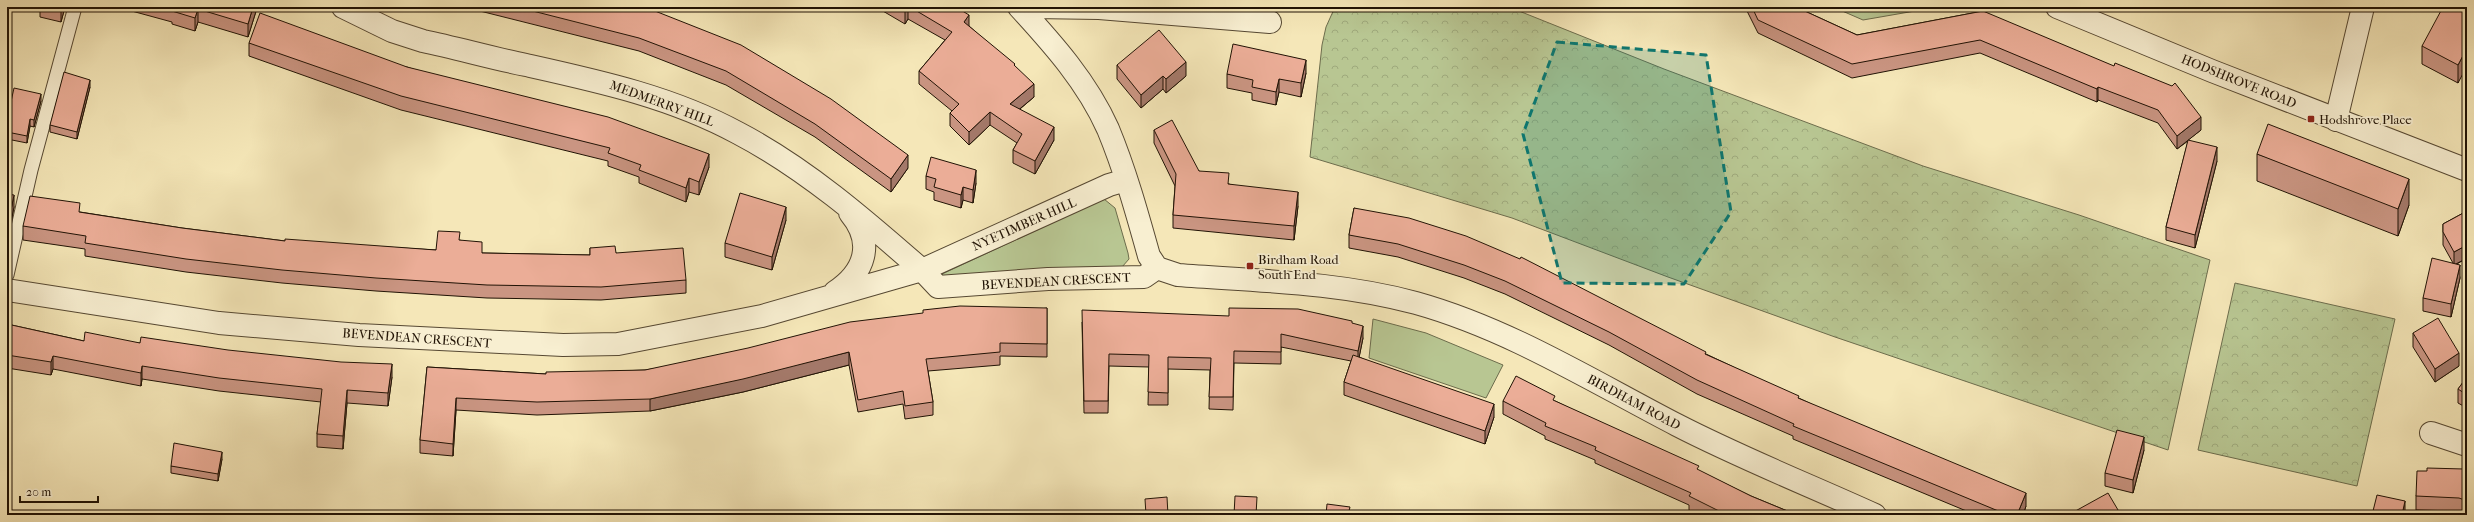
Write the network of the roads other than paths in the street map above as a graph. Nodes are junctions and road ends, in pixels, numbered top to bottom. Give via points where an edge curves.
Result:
1 (75, 7) edge
2 (343, 7) edge
3 (1018, 7) edge
4 (1034, 7) edge
5 (2057, 7) edge
6 (2363, 7) edge
7 (1270, 22) dead end
8 (2336, 120) junction
9 (2467, 170) edge
10 (1126, 180) junction
11 (832, 196) junction
12 (1157, 268) junction
13 (922, 270) junction
14 (7, 275) edge
15 (7, 290) edge
16 (825, 297) junction
17 (2431, 434) dead end
18 (2467, 445) edge
19 (1875, 515) edge

1 - 14 lane via 26,188
2 - 11 street, MEDMERRY HILL via 392,31 423,41 621,86 697,114 738,132
3 - 10 street via 1066,60 1082,83 1107,128
4 - 7 street via 1099,8
5 - 8 street, HODSHROVE ROAD
6 - 8 street
8 - 9 street, HODSHROVE ROAD
10 - 12 street via 1149,256
10 - 13 street, NYETIMBER HILL via 1109,185
11 - 13 street, MEDMERRY HILL
11 - 16 street, BEVENDEAN CRESCENT via 859,225 864,251 860,267 854,276
12 - 13 street, BEVENDEAN CRESCENT via 1144,277 1048,279 938,287
12 - 19 street, BIRDHAM ROAD via 1178,276 1342,288 1390,296 1486,328 1551,358 1680,426
13 - 16 street, BEVENDEAN CRESCENT
15 - 16 street, BEVENDEAN CRESCENT via 219,323 358,335 563,345 618,344 679,333 762,316
17 - 18 street

